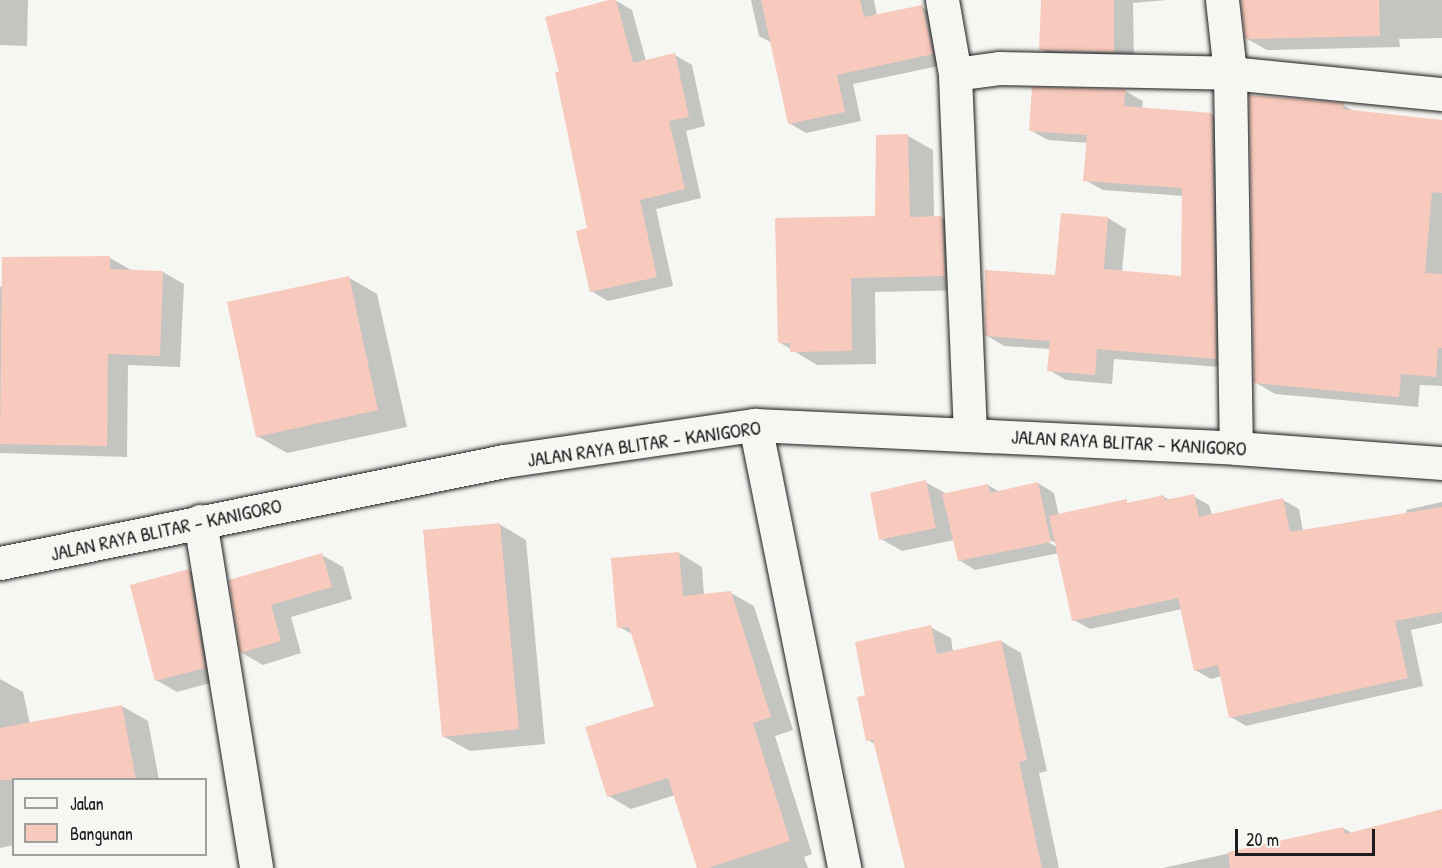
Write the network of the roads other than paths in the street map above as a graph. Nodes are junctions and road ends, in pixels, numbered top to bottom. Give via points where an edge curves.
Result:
1 (942, 0) edge
2 (1222, 0) edge
3 (1230, 73) junction
4 (955, 74) junction
5 (1442, 94) edge
6 (755, 425) junction
7 (970, 434) junction
8 (1236, 448) junction
9 (1442, 463) edge
10 (200, 521) junction
11 (0, 563) edge
12 (256, 868) edge
13 (844, 868) edge

1 - 4 street
2 - 3 street
3 - 4 street via 999,68
3 - 5 street
3 - 8 street
4 - 7 street
6 - 7 street, JALAN RAYA BLITAR - KANIGORO
6 - 10 street, JALAN RAYA BLITAR - KANIGORO via 504,461
6 - 13 street
7 - 8 street, JALAN RAYA BLITAR - KANIGORO
8 - 9 street, JALAN RAYA BLITAR - KANIGORO
10 - 11 street, JALAN RAYA BLITAR - KANIGORO
10 - 12 street

